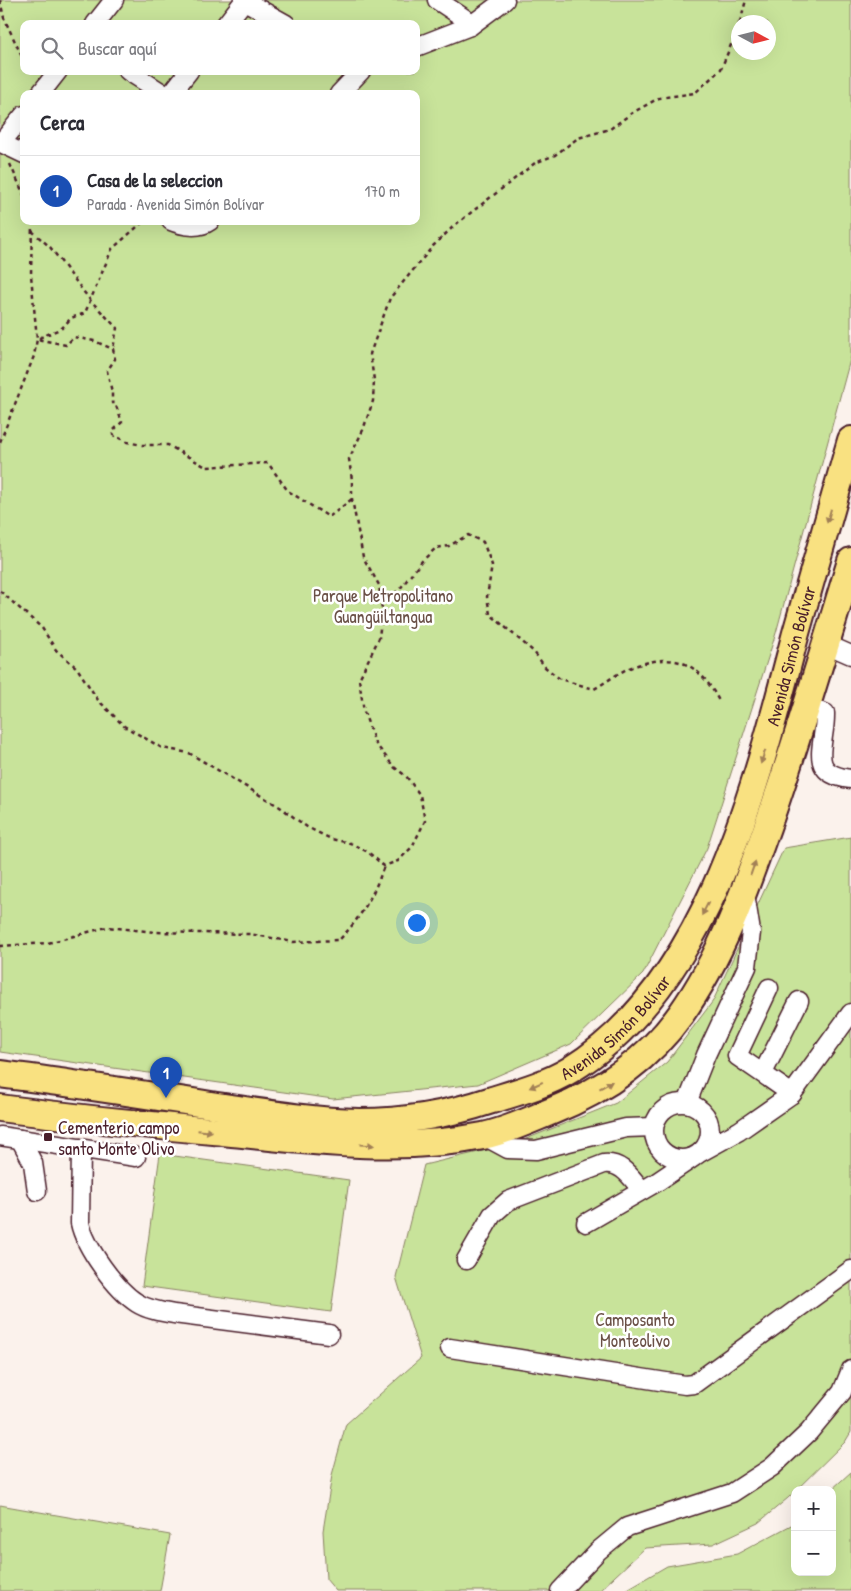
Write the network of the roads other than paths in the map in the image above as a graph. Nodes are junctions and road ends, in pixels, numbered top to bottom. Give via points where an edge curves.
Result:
1 (114, 0) edge
2 (243, 0) edge
3 (438, 0) edge
4 (505, 0) edge
5 (98, 20) edge
6 (229, 20) edge
7 (279, 20) edge
8 (470, 26) junction
9 (420, 45) edge
10 (55, 75) edge
11 (134, 75) edge
12 (186, 75) edge
13 (357, 75) edge
14 (43, 90) edge
15 (158, 90) edge
16 (174, 90) edge
17 (343, 90) edge
18 (20, 120) edge
19 (20, 152) edge
20 (851, 440) edge
21 (851, 561) edge
22 (826, 644) junction
23 (851, 655) edge
24 (807, 708) junction
25 (851, 779) edge
26 (744, 892) junction
27 (769, 988) dead end
28 (800, 1002) dead end
29 (851, 1013) edge
30 (763, 1073) junction
31 (0, 1074) edge
32 (792, 1094) junction
33 (687, 1102) junction
34 (0, 1108) edge
35 (654, 1127) junction
36 (711, 1127) junction
37 (739, 1131) junction
38 (0, 1136) edge
39 (484, 1136) junction
40 (20, 1139) junction
41 (81, 1148) junction
42 (661, 1150) junction
43 (698, 1155) junction
44 (136, 1157) dead end
45 (649, 1186) junction
46 (37, 1191) dead end
47 (586, 1224) dead end
48 (466, 1260) dead end
49 (851, 1270) edge
50 (329, 1334) dead end
51 (450, 1348) dead end
52 (851, 1370) edge
53 (560, 1591) edge

1 - 5 street
2 - 6 street
2 - 7 street
3 - 8 street
4 - 8 street
8 - 9 street
10 - 14 street
11 - 15 street
12 - 16 street
13 - 17 street
18 - 19 street via 1,143
20 -> 31 highway, Avenida Simón Bolívar via 772,729 724,871 686,945 647,1000 608,1043 569,1071 524,1090 464,1109 410,1119 358,1122 261,1112
21 - 22 highway, Avenida Simón Bolívar
22 - 23 street
22 - 24 highway, Avenida Simón Bolívar
24 - 25 street via 825,713 821,761 826,772
26 -> 24 highway, Avenida Simón Bolívar
26 - 33 street via 751,947 746,967
39 -> 26 highway, Avenida Simón Bolívar via 573,1103 614,1080 648,1052 680,1015 710,964
27 - 30 street via 737,1056
28 - 30 street
29 - 32 street
30 - 32 street
32 - 37 street
33 - 35 street via 678,1102 662,1111
33 - 36 street via 703,1111
34 -> 39 highway, Avenida Simón Bolívar via 376,1145
35 - 39 street via 626,1128 536,1150 508,1149
35 - 42 street
36 - 37 street
36 - 43 street via 707,1145
37 - 43 street
38 - 40 street
40 - 41 street
40 - 46 street via 33,1164
41 - 44 street
41 - 50 street via 82,1235 98,1262 136,1303 174,1314
42 - 43 street via 675,1158
42 - 45 street
43 - 45 street
45 - 47 street
45 - 48 street via 621,1167 604,1164 508,1201 492,1215
49 - 51 street via 694,1384
52 - 53 street via 836,1399 809,1432 772,1467 732,1492 627,1527 598,1551

